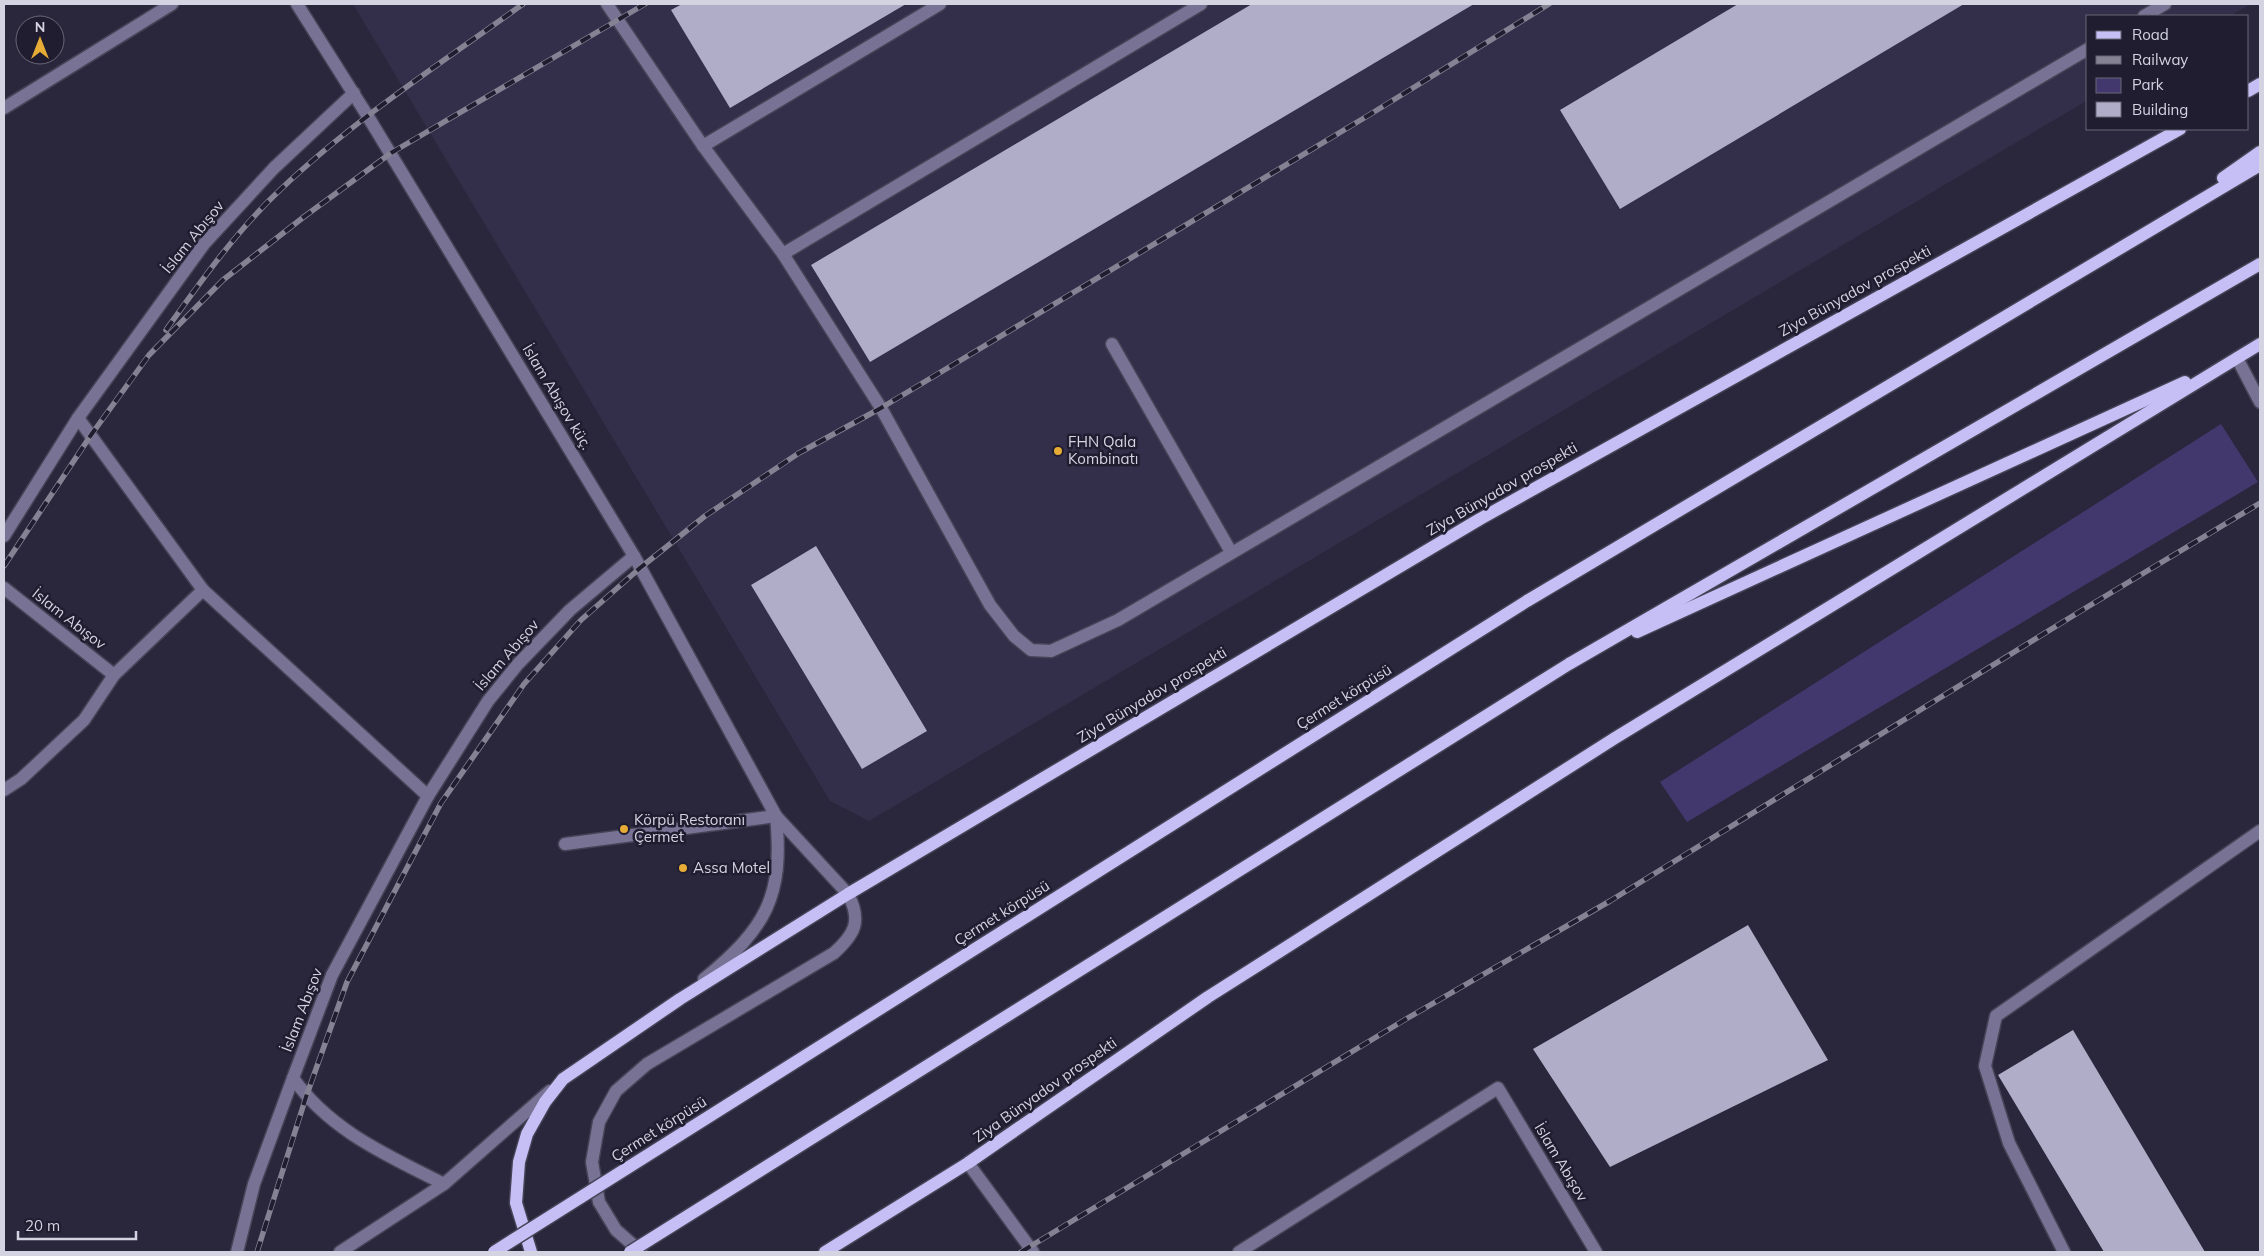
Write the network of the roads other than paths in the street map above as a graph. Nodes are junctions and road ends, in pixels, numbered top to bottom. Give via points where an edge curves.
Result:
1 (172, 4) edge
2 (298, 4) edge
3 (607, 4) edge
4 (940, 4) edge
5 (1201, 4) edge
6 (2165, 4) edge
7 (2146, 15) edge
8 (2086, 50) edge
9 (2260, 84) edge
10 (2249, 90) edge
11 (354, 93) junction
12 (4, 108) edge
13 (2178, 130) edge
14 (703, 146) junction
15 (2260, 152) edge
16 (2260, 165) edge
17 (2160, 223) junction
18 (782, 254) junction
19 (2260, 264) edge
20 (2260, 343) edge
21 (1112, 344) dead end
22 (2237, 358) junction
23 (2260, 402) edge
24 (78, 418) junction
25 (4, 536) edge
26 (1232, 552) junction
27 (634, 556) junction
28 (4, 588) edge
29 (203, 590) junction
30 (1569, 664) junction
31 (114, 675) junction
32 (4, 790) edge
33 (428, 796) junction
34 (776, 816) junction
35 (2260, 831) edge
36 (565, 844) dead end
37 (848, 894) junction
38 (680, 999) junction
39 (293, 1078) junction
40 (563, 1079) junction
41 (968, 1163) junction
42 (444, 1184) junction
43 (237, 1252) edge
44 (340, 1252) edge
45 (494, 1252) edge
46 (531, 1252) edge
47 (630, 1252) edge
48 (641, 1252) edge
49 (825, 1252) edge
50 (1032, 1252) edge
51 (1239, 1252) edge
52 (1596, 1252) edge
53 (2064, 1252) edge

1 - 12 street
2 - 11 street, İslam Abışov küç.
3 - 14 street
4 - 14 street
5 - 18 street
6 - 7 street
8 - 26 street
9 - 10 main road
11 - 24 street, İslam Abışov via 274,168 204,244
11 - 27 street, İslam Abışov küç.
13 - 37 main road, Ziya Bünyadov prospekti via 1480,519
14 - 18 street
15 - 17 main road
16 - 17 main road
17 - 45 main road, Çermet körpüsü, bridge via 1527,601
18 - 26 street via 881,408 990,605 1014,636 1030,650 1051,651 1118,620
19 - 30 main road
20 - 22 main road, Ziya Bünyadov prospekti
21 - 26 street
22 - 23 street
22 - 30 main road
22 - 41 main road, Ziya Bünyadov prospekti via 1598,749 1208,997
24 - 25 street, İslam Abışov
24 - 29 street
27 - 33 street, İslam Abışov via 570,610 518,664 488,701
27 - 34 street, İslam Abışov küç.
28 - 31 street, İslam Abışov
29 - 31 street
29 - 33 street
30 - 47 main road, bridge
31 - 32 street via 84,720 21,779
33 - 39 street, İslam Abışov via 332,975
34 - 36 street
34 - 37 street
34 - 38 street via 777,878 755,930 736,953
35 - 53 street via 1996,1016 1985,1066 2009,1143
37 - 38 main road, Ziya Bünyadov prospekti
37 - 48 street via 856,917 854,930 846,942 647,1064 616,1091 599,1122 592,1162 600,1202 616,1230
38 - 40 main road, Ziya Bünyadov prospekti
39 - 42 street via 306,1097 340,1128
39 - 43 street, İslam Abışov via 254,1184
40 - 42 street
40 - 46 main road, Ziya Bünyadov prospekti via 527,1134 519,1162 516,1203
41 - 49 main road, Ziya Bünyadov prospekti
41 - 50 street
42 - 44 street
51 - 52 street, İslam Abışov via 1498,1088

